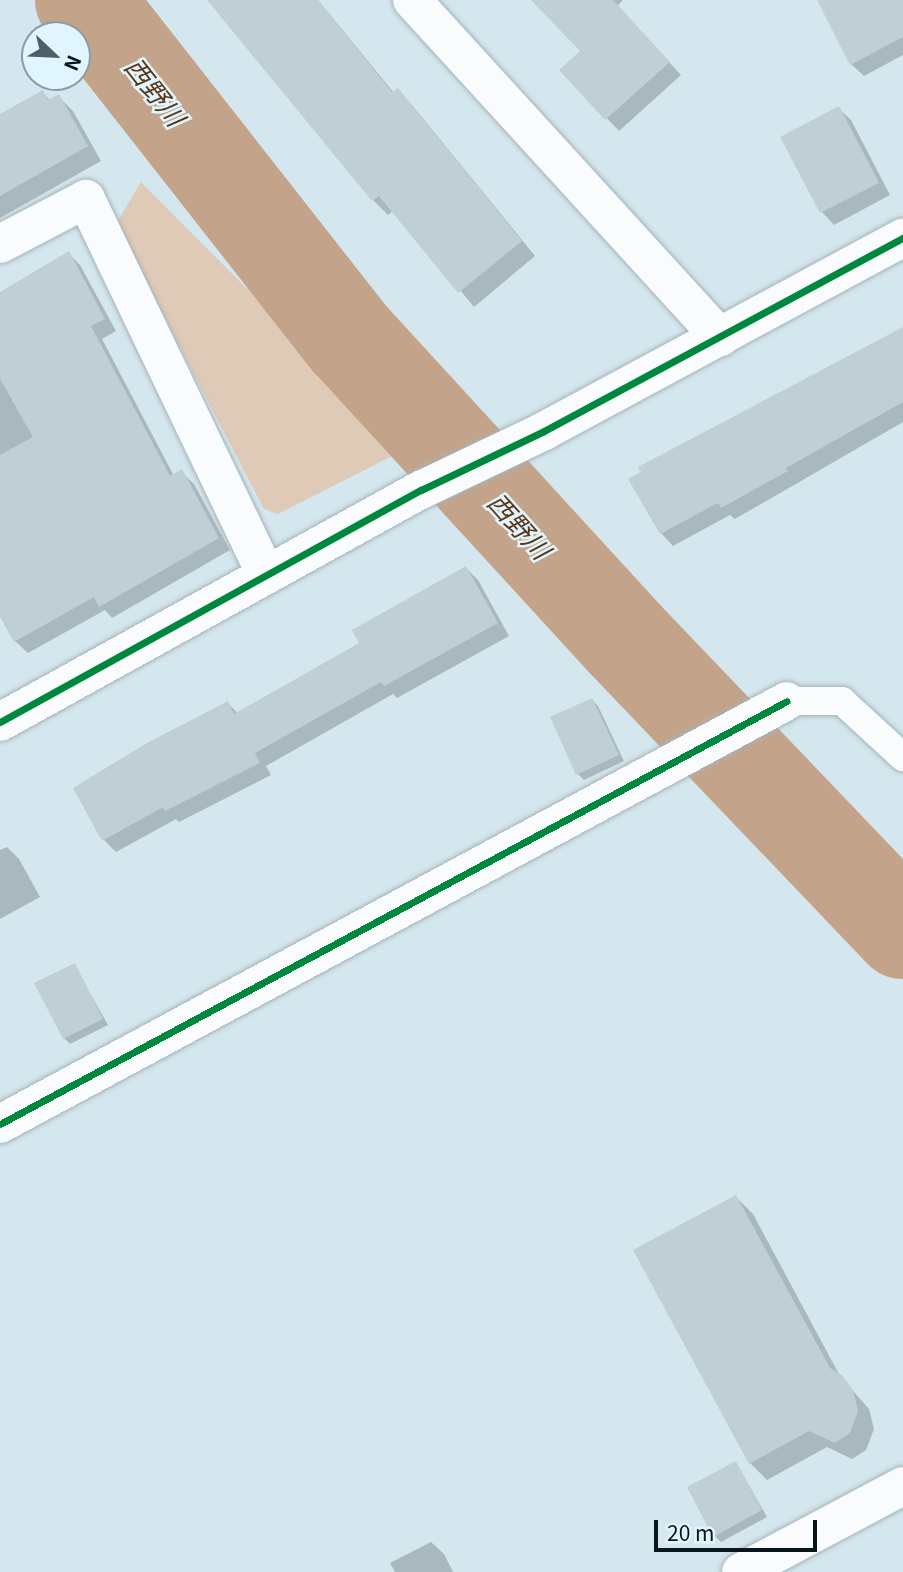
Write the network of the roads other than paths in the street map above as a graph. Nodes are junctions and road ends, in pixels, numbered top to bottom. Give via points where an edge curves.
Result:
1 (412, 0) edge
2 (903, 238) edge
3 (0, 244) edge
4 (720, 337) junction
5 (267, 575) junction
6 (787, 701) joint
7 (0, 722) edge
8 (903, 757) edge
9 (0, 1124) edge
10 (903, 1486) edge
11 (741, 1572) edge

1 - 4 street
2 - 4 street
3 - 5 street via 86,199
4 - 5 street via 544,431 421,490
5 - 7 street
6 - 8 lane via 842,701
6 - 9 street
10 - 11 street

